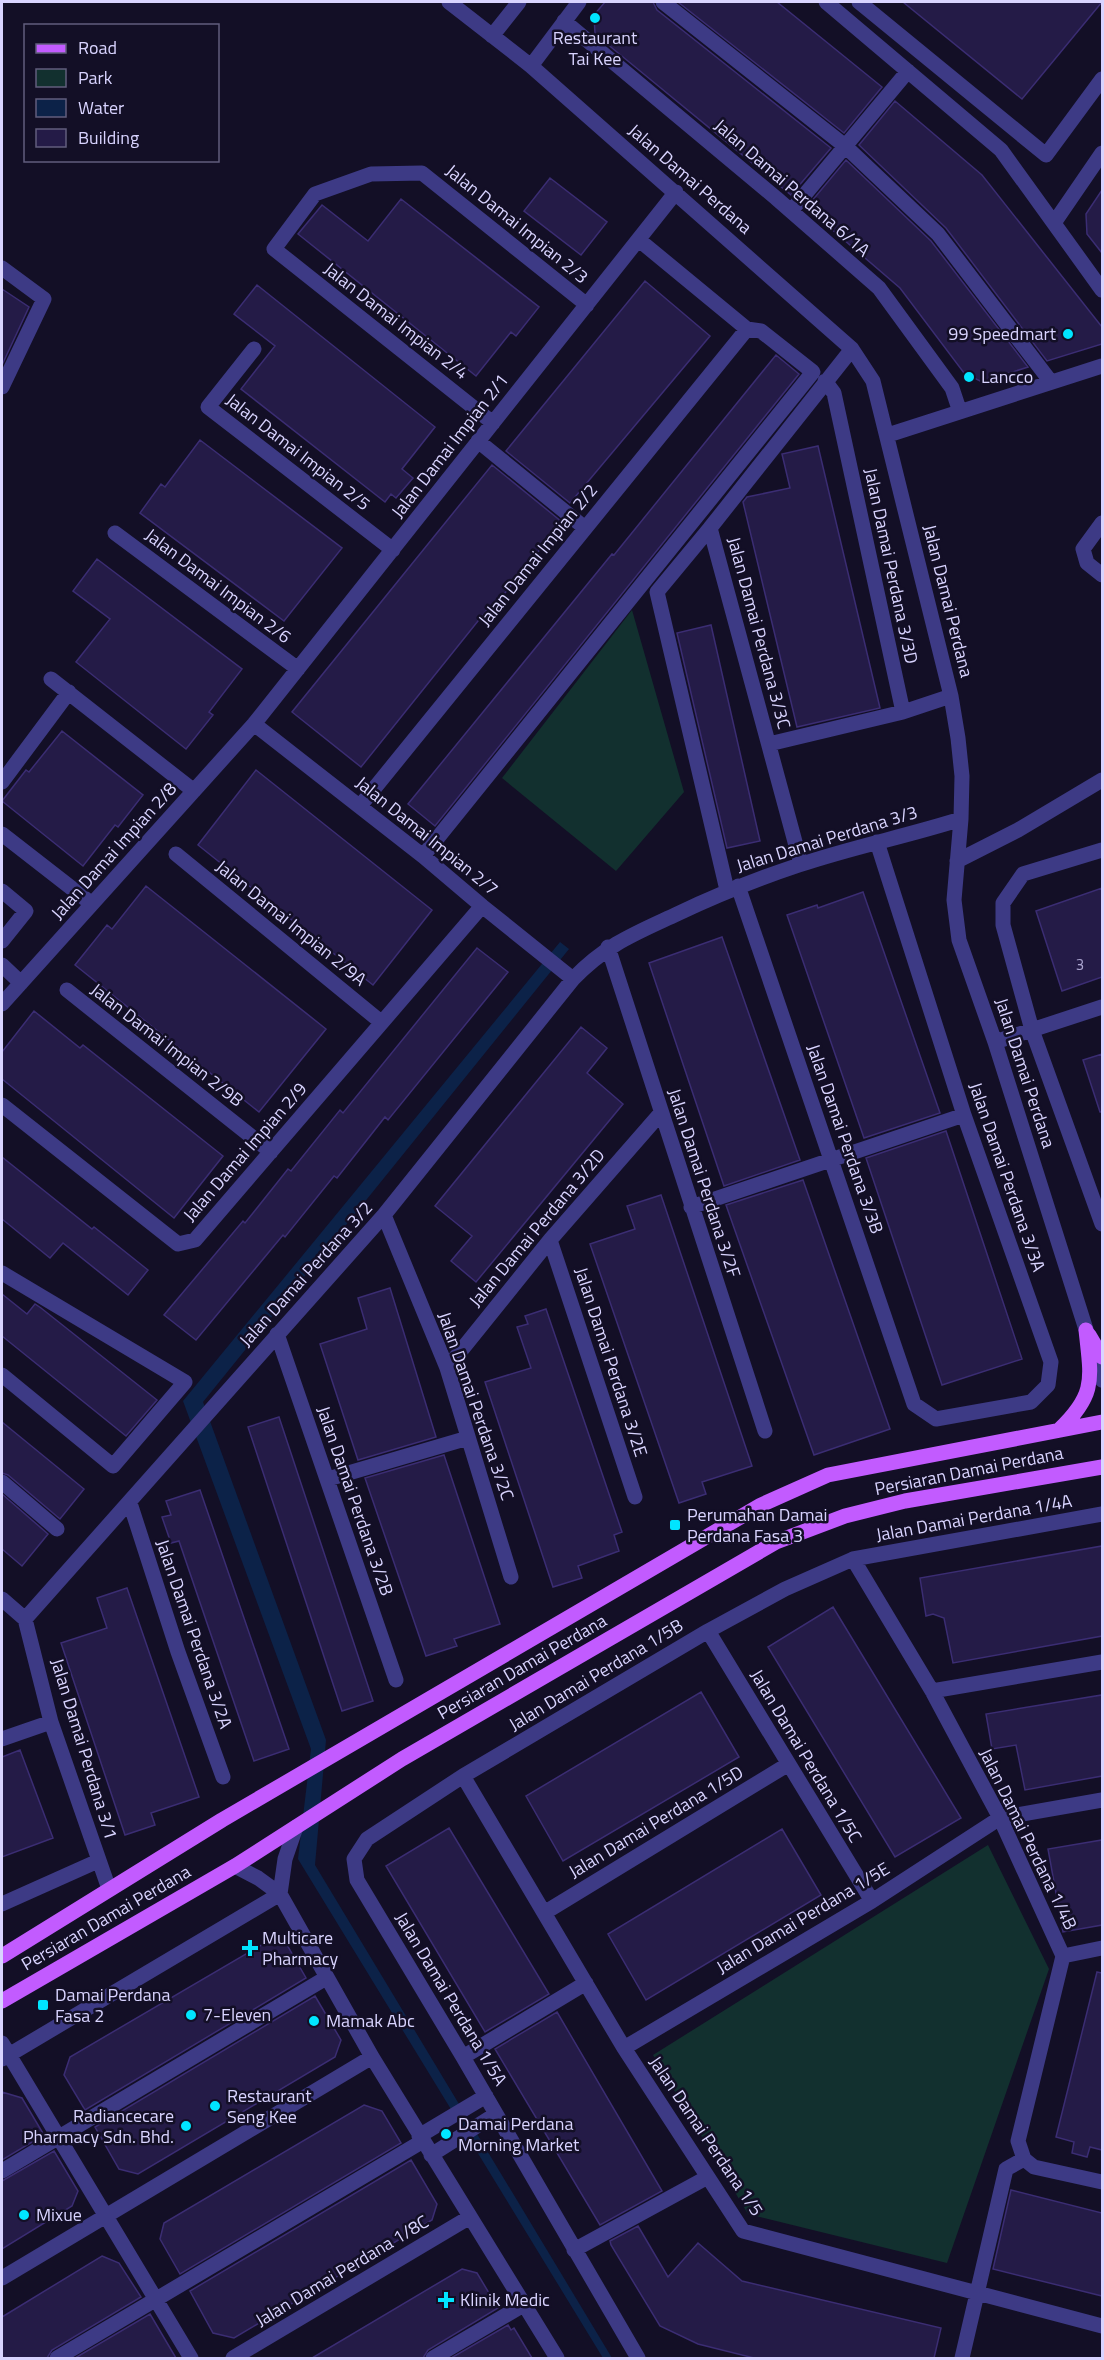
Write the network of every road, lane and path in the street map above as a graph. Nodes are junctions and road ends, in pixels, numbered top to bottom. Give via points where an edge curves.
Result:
1 (449, 2) edge
2 (519, 2) edge
3 (579, 2) edge
4 (663, 2) edge
5 (826, 2) edge
6 (859, 2) edge
7 (564, 21) junction
8 (492, 36) junction
9 (531, 66) junction
10 (908, 71) junction
11 (1100, 89) edge
12 (845, 146) junction
13 (1102, 153) edge
14 (676, 192) junction
15 (791, 211) junction
16 (1054, 223) junction
17 (639, 240) junction
18 (274, 249) joint
19 (2, 268) edge
20 (1102, 290) edge
21 (586, 305) junction
22 (747, 329) junction
23 (254, 349) dead end
24 (852, 349) junction
25 (1102, 366) edge
26 (825, 381) junction
27 (1051, 382) junction
28 (2, 387) edge
29 (960, 412) junction
30 (493, 423) junction
31 (888, 435) junction
32 (478, 441) junction
33 (1102, 523) edge
34 (585, 528) junction
35 (710, 528) junction
36 (115, 533) dead end
37 (393, 549) junction
38 (1102, 575) edge
39 (298, 669) junction
40 (51, 679) dead end
41 (69, 692) junction
42 (951, 696) junction
43 (903, 712) junction
44 (254, 724) junction
45 (769, 744) junction
46 (1102, 780) edge
47 (2, 782) edge
48 (194, 791) junction
49 (360, 806) junction
50 (961, 819) junction
51 (2, 834) edge
52 (877, 842) junction
53 (1102, 850) edge
54 (176, 854) dead end
55 (423, 856) junction
56 (957, 861) junction
57 (801, 864) junction
58 (733, 888) junction
59 (2, 891) edge
60 (92, 904) junction
61 (482, 906) junction
62 (2, 941) edge
63 (608, 947) junction
64 (2, 965) edge
65 (573, 979) junction
66 (21, 982) junction
67 (67, 990) dead end
68 (2, 1004) edge
69 (1102, 1007) edge
70 (381, 1022) junction
71 (1032, 1030) junction
72 (995, 1042) junction
73 (2, 1105) edge
74 (660, 1114) junction
75 (964, 1115) junction
76 (271, 1152) junction
77 (831, 1160) junction
78 (691, 1207) junction
79 (384, 1215) junction
80 (1102, 1224) edge
81 (550, 1240) junction
82 (2, 1273) edge
83 (1086, 1330) junction
84 (277, 1334) junction
85 (1102, 1357) edge
86 (447, 1368) junction
87 (2, 1375) edge
88 (1102, 1380) edge
89 (914, 1404) joint
90 (1102, 1422) edge
91 (1059, 1430) junction
92 (765, 1431) dead end
93 (468, 1438) junction
94 (1102, 1467) edge
95 (328, 1479) junction
96 (2, 1482) edge
97 (635, 1497) dead end
98 (130, 1503) junction
99 (1102, 1514) edge
100 (57, 1529) dead end
101 (853, 1559) junction
102 (511, 1578) dead end
103 (2, 1599) edge
104 (25, 1619) junction
105 (708, 1631) junction
106 (1102, 1662) edge
107 (396, 1680) dead end
108 (932, 1691) junction
109 (51, 1722) junction
110 (2, 1739) edge
111 (787, 1765) junction
112 (463, 1776) junction
113 (223, 1777) dead end
114 (1102, 1800) edge
115 (1000, 1818) junction
116 (296, 1827) junction
117 (367, 1839) joint
118 (98, 1861) junction
119 (235, 1866) junction
120 (109, 1889) junction
121 (280, 1894) junction
122 (872, 1901) junction
123 (2, 1904) edge
124 (544, 1913) junction
125 (1102, 1948) edge
126 (2, 1956) edge
127 (1063, 1956) junction
128 (326, 1978) junction
129 (586, 1983) junction
130 (2, 2001) edge
131 (624, 2048) junction
132 (4, 2052) edge
133 (372, 2057) junction
134 (463, 2057) junction
135 (480, 2100) junction
136 (490, 2118) junction
137 (58, 2137) junction
138 (421, 2138) junction
139 (431, 2155) junction
140 (1024, 2159) junction
141 (2, 2171) edge
142 (706, 2178) junction
143 (1102, 2182) edge
144 (106, 2216) junction
145 (470, 2217) junction
146 (574, 2250) junction
147 (2, 2278) edge
148 (977, 2293) junction
149 (156, 2300) junction
150 (525, 2304) junction
151 (1102, 2326) edge
152 (57, 2358) edge
153 (191, 2358) edge
154 (233, 2358) edge
155 (433, 2358) edge
156 (557, 2358) edge
157 (639, 2358) edge
158 (962, 2358) edge

1 - 8 street, Jalan Damai Perdana
2 - 8 street
3 - 7 street
4 - 12 street
5 - 10 street
6 - 11 street via 1046,155
7 - 9 street
7 - 15 street, Jalan Damai Perdana 6/1A
8 - 9 street, Jalan Damai Perdana
9 - 14 street, Jalan Damai Perdana
10 - 12 street
10 - 16 street via 1001,150
12 - 15 street
12 - 27 street via 938,234
13 - 16 street
14 - 17 street, Jalan Damai Impian 2/1
14 - 24 street, Jalan Damai Perdana
15 - 29 street, Jalan Damai Perdana 6/1A via 879,288 952,388
16 - 20 street
17 - 21 street, Jalan Damai Impian 2/1
17 - 22 street
18 - 21 street, Jalan Damai Impian 2/3 via 315,194 370,174 422,173
18 - 30 street, Jalan Damai Impian 2/4
19 - 28 street via 44,299
21 - 30 street, Jalan Damai Impian 2/1
22 - 34 street, Jalan Damai Impian 2/2
22 - 55 street via 761,331 813,372
23 - 37 street, Jalan Damai Impian 2/5 via 208,407
24 - 26 street, Jalan Damai Perdana 3/3C
24 - 31 street, Jalan Damai Perdana via 873,381
25 - 27 street
26 - 35 street, Jalan Damai Perdana 3/3C
26 - 43 street, Jalan Damai Perdana 3/3D via 834,393
27 - 29 street
29 - 31 street
30 - 32 street, Jalan Damai Impian 2/1
31 - 42 street, Jalan Damai Perdana
32 - 34 street
32 - 37 street, Jalan Damai Impian 2/1
33 - 38 street via 1083,549 1087,563
34 - 49 street, Jalan Damai Impian 2/2
35 - 45 street, Jalan Damai Perdana 3/3C
35 - 58 street, Jalan Damai Perdana 3/3B via 657,592
36 - 39 street, Jalan Damai Impian 2/6
37 - 39 street, Jalan Damai Impian 2/1
39 - 44 street, Jalan Damai Impian 2/1
40 - 41 street
41 - 47 street
41 - 48 street
42 - 43 street
42 - 50 street, Jalan Damai Perdana via 962,776
43 - 45 street
44 - 48 street, Jalan Damai Impian 2/8
44 - 49 street, Jalan Damai Impian 2/7
45 - 57 street, Jalan Damai Perdana 3/3C
46 - 56 street
48 - 60 street, Jalan Damai Impian 2/8
49 - 55 street, Jalan Damai Impian 2/7
50 - 52 street, Jalan Damai Perdana 3/3
50 - 56 street, Jalan Damai Perdana
51 - 60 street
52 - 57 street, Jalan Damai Perdana 3/3
52 - 75 street, Jalan Damai Perdana 3/3A
53 - 71 street via 1023,873 1003,903 1003,925
54 - 70 street, Jalan Damai Impian 2/9A
55 - 61 street, Jalan Damai Impian 2/7
56 - 72 street, Jalan Damai Perdana via 954,900 959,940
57 - 58 street, Jalan Damai Perdana 3/3
58 - 63 street, Jalan Damai Perdana 3/3
58 - 77 street, Jalan Damai Perdana 3/3B
59 - 62 street via 26,911
60 - 66 street, Jalan Damai Impian 2/8
61 - 65 street, Jalan Damai Impian 2/7
61 - 70 street, Jalan Damai Impian 2/9
63 - 65 street, Jalan Damai Perdana 3/2
63 - 74 street, Jalan Damai Perdana 3/2F
64 - 66 street
65 - 79 street, Jalan Damai Perdana 3/2
66 - 68 street, Jalan Damai Impian 2/8
67 - 76 street, Jalan Damai Impian 2/9B
69 - 71 street
70 - 76 street, Jalan Damai Impian 2/9
71 - 72 street
71 - 80 street
72 - 83 street, Jalan Damai Perdana
73 - 76 street, Jalan Damai Impian 2/9 via 178,1244 195,1240
74 - 78 street, Jalan Damai Perdana 3/2F
74 - 81 street, Jalan Damai Perdana 3/2D
75 - 77 street
75 - 89 street, Jalan Damai Perdana 3/3A via 1051,1362 1048,1385 1031,1402 936,1419
77 - 78 street
77 - 89 street, Jalan Damai Perdana 3/3B
78 - 92 street, Jalan Damai Perdana 3/2F
79 - 84 street, Jalan Damai Perdana 3/2
79 - 86 street, Jalan Damai Perdana 3/2C
81 - 86 street, Jalan Damai Perdana 3/2D
81 - 97 street, Jalan Damai Perdana 3/2E
82 - 87 street via 185,1382 113,1466
83 - 85 main road
83 - 88 street, Jalan Damai Perdana
83 - 91 main road via 1090,1385 1077,1413
84 - 95 street, Jalan Damai Perdana 3/2B
84 - 98 street, Jalan Damai Perdana 3/2
86 - 93 street, Jalan Damai Perdana 3/2C
90 - 91 main road, Persiaran Damai Perdana
91 - 120 main road, Persiaran Damai Perdana via 828,1475 761,1505
93 - 95 street
93 - 102 street, Jalan Damai Perdana 3/2C
94 - 116 main road, Persiaran Damai Perdana via 905,1501 845,1516 776,1542 402,1759
95 - 107 street, Jalan Damai Perdana 3/2B
96 - 100 street
98 - 104 street, Jalan Damai Perdana 3/2
98 - 113 street, Jalan Damai Perdana 3/2A
99 - 101 street, Jalan Damai Perdana 1/4A
101 - 105 street, Jalan Damai Perdana 1/5B via 785,1589
101 - 108 street, Jalan Damai Perdana 1/4B
103 - 104 street
104 - 109 street, Jalan Damai Perdana 3/1
105 - 111 street, Jalan Damai Perdana 1/5C
105 - 112 street, Jalan Damai Perdana 1/5B
106 - 108 street
108 - 115 street, Jalan Damai Perdana 1/4B
109 - 110 street
109 - 118 street, Jalan Damai Perdana 3/1
111 - 122 street, Jalan Damai Perdana 1/5C
111 - 124 street, Jalan Damai Perdana 1/5D
112 - 117 street, Jalan Damai Perdana 1/5B
112 - 124 street, Jalan Damai Perdana 1/5
114 - 115 street
115 - 122 street, Jalan Damai Perdana 1/5E
115 - 127 street, Jalan Damai Perdana 1/4B
116 - 119 main road, Persiaran Damai Perdana
116 - 121 street via 285,1859
117 - 134 street, Jalan Damai Perdana 1/5A via 354,1858 357,1880
118 - 120 street, Jalan Damai Perdana 3/1
118 - 123 street
119 - 121 street
119 - 130 main road, Persiaran Damai Perdana
120 - 126 main road, Persiaran Damai Perdana
121 - 128 street
121 - 132 street
122 - 131 street, Jalan Damai Perdana 1/5E
124 - 129 street, Jalan Damai Perdana 1/5
125 - 127 street
127 - 140 street, Jalan Damai Perdana 1/4B via 1018,2141
128 - 133 street
128 - 137 street
129 - 131 street, Jalan Damai Perdana 1/5
129 - 134 street
131 - 142 street, Jalan Damai Perdana 1/5
132 - 137 street
133 - 138 street
133 - 144 street
134 - 135 street, Jalan Damai Perdana 1/5A
135 - 136 street, Jalan Damai Perdana 1/5A
135 - 138 street
136 - 139 street
136 - 146 street, Jalan Damai Perdana 1/5A
137 - 141 street
137 - 144 street
138 - 139 street
138 - 149 street
139 - 145 street
140 - 143 street via 1034,2167
140 - 148 street via 1006,2169
142 - 146 street
142 - 148 street, Jalan Damai Perdana 1/5 via 743,2231
144 - 147 street
144 - 149 street
145 - 150 street
145 - 154 street, Jalan Damai Perdana 1/8C
146 - 157 street, Jalan Damai Perdana 1/5A
148 - 151 street, Jalan Damai Perdana 1/5
148 - 158 street
149 - 152 street
149 - 153 street
150 - 155 street
150 - 156 street

